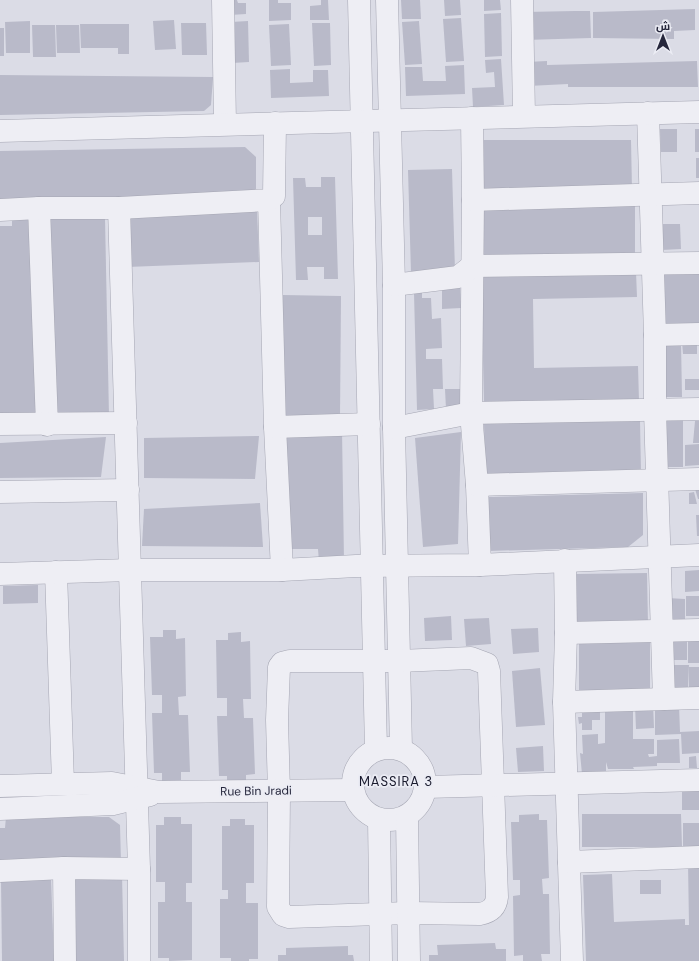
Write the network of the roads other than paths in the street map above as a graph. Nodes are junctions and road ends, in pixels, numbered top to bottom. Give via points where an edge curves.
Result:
1 (223, 0) edge
2 (359, 0) edge
3 (388, 0) edge
4 (522, 0) edge
5 (699, 112) edge
6 (648, 113) junction
7 (524, 116) junction
8 (472, 118) junction
9 (363, 120) junction
10 (390, 120) junction
11 (275, 123) junction
12 (225, 124) junction
13 (0, 131) edge
14 (699, 193) edge
15 (650, 194) junction
16 (269, 200) junction
17 (473, 200) junction
18 (39, 208) junction
19 (119, 208) junction
20 (0, 210) edge
21 (652, 263) junction
22 (699, 263) edge
23 (472, 266) junction
24 (394, 285) junction
25 (699, 334) edge
26 (655, 335) junction
27 (699, 409) edge
28 (655, 411) junction
29 (472, 413) junction
30 (126, 422) junction
31 (0, 424) edge
32 (369, 424) junction
33 (47, 425) junction
34 (275, 427) junction
35 (394, 428) junction
36 (699, 479) edge
37 (657, 480) junction
38 (477, 485) junction
39 (128, 490) junction
40 (0, 492) edge
41 (699, 555) edge
42 (660, 557) junction
43 (565, 560) junction
44 (480, 565) junction
45 (371, 566) junction
46 (397, 566) junction
47 (130, 570) junction
48 (282, 570) junction
49 (56, 572) junction
50 (0, 574) edge
51 (699, 630) edge
52 (566, 632) junction
53 (664, 632) junction
54 (375, 661) junction
55 (399, 661) junction
56 (699, 698) edge
57 (664, 699) junction
58 (564, 702) junction
59 (401, 749) junction
60 (376, 750) junction
61 (699, 780) edge
62 (63, 783) junction
63 (567, 784) junction
64 (0, 786) edge
65 (492, 786) junction
66 (426, 787) junction
67 (353, 790) junction
68 (279, 792) junction
69 (136, 793) junction
70 (0, 809) edge
71 (407, 816) junction
72 (379, 819) junction
73 (699, 857) edge
74 (569, 862) junction
75 (64, 868) junction
76 (139, 868) junction
77 (0, 871) edge
78 (408, 913) junction
79 (379, 914) junction
80 (65, 961) edge
81 (139, 961) edge
82 (381, 961) edge
83 (409, 961) edge
84 (572, 961) edge

1 - 12 street
2 - 9 street
3 - 10 street
4 - 7 street
5 - 6 street
6 - 7 street
6 - 15 street
7 - 8 street
8 - 10 street
8 - 17 street
9 - 10 street
9 - 11 street
9 - 32 street
10 - 24 street
11 - 12 street
11 - 16 street via 274,196
12 - 13 street
14 - 15 street
15 - 17 street
15 - 21 street
16 - 19 street
16 - 34 street
17 - 23 street
18 - 19 street
18 - 20 street
18 - 33 street
19 - 30 street
21 - 22 street
21 - 23 street
21 - 26 street
23 - 24 street via 458,278
23 - 29 street
24 - 35 street
25 - 26 street
26 - 28 street
27 - 28 street
28 - 29 street
28 - 37 street
29 - 35 street
29 - 38 street
30 - 33 street
30 - 39 street
31 - 33 street
32 - 34 street
32 - 45 street
34 - 48 street
35 - 46 street
36 - 37 street
37 - 38 street
37 - 42 street
38 - 44 street
39 - 40 street
39 - 47 street
41 - 42 street
42 - 43 street
42 - 53 street
43 - 44 street
43 - 52 street
44 - 46 street
45 - 46 street
45 - 48 street
45 - 54 street
46 - 55 street
47 - 48 street
47 - 49 street
47 - 69 street
49 - 50 street
49 - 62 street
51 - 53 street
52 - 53 street
52 - 58 street
53 - 57 street
54 - 55 street
54 - 60 street
54 - 68 street via 290,661 282,663 279,667
55 - 59 street
55 - 65 street via 471,658 487,664
56 - 57 street
57 - 58 street
58 - 63 street
59 - 60 street via 389,747
59 - 66 street via 414,756 420,764
60 - 67 street via 359,763 354,776
61 - 63 street
62 - 64 street, Rue Bin Jradi
62 - 69 street, Rue Bin Jradi via 112,783
63 - 65 street
63 - 74 street
65 - 66 street
65 - 78 street via 497,897 494,907 480,914
66 - 71 street via 420,805
67 - 68 street, Rue Bin Jradi
67 - 72 street via 356,800 363,809
68 - 69 street, Rue Bin Jradi
68 - 79 street via 280,912 288,917
69 - 70 street, Rue Bin Jradi via 113,804
69 - 76 street
71 - 72 street via 391,820
71 - 78 street
72 - 79 street
73 - 74 street
74 - 84 street
75 - 76 street
75 - 77 street
75 - 80 street
76 - 81 street
78 - 79 street
78 - 83 street
79 - 82 street

